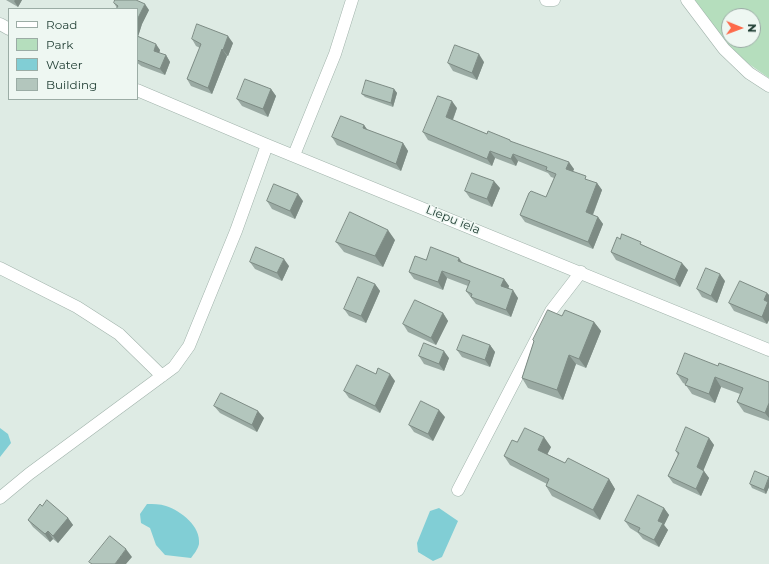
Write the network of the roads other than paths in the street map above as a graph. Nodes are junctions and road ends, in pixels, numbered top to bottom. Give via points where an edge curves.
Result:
1 (352, 0) edge
2 (546, 0) edge
3 (554, 0) edge
4 (687, 0) edge
5 (769, 86) edge
6 (138, 90) edge
7 (267, 144) junction
8 (294, 155) junction
9 (0, 268) edge
10 (581, 272) junction
11 (769, 350) edge
12 (162, 376) junction
13 (458, 490) dead end
14 (0, 498) edge

1 - 8 street via 335,54
2 - 3 street
4 - 5 street via 724,49 749,73
6 - 7 street, Liepu iela
7 - 8 street, Liepu iela
7 - 12 street via 236,231 189,346 174,367
8 - 10 street, Liepu iela
9 - 12 street via 77,306 119,334
10 - 11 street, Liepu iela
10 - 13 street via 551,311
12 - 14 street

